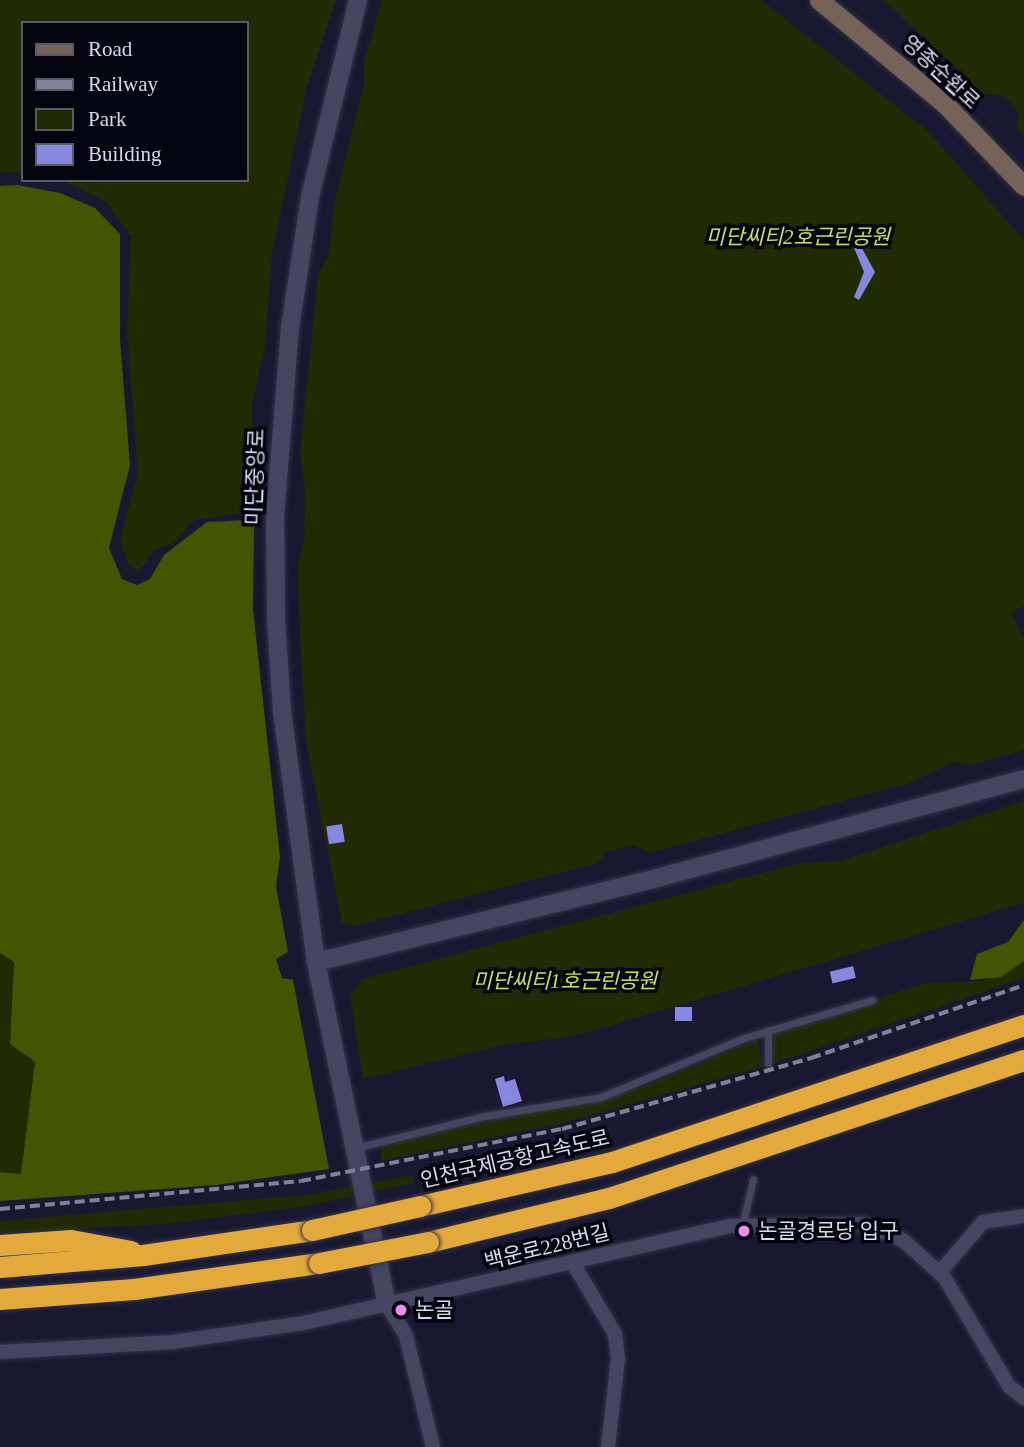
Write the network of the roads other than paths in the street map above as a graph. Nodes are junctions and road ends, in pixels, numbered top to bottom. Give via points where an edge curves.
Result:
1 (358, 0) edge
2 (819, 0) edge
3 (1024, 186) edge
4 (1024, 779) edge
5 (316, 962) junction
6 (872, 1000) dead end
7 (1024, 1025) edge
8 (768, 1030) junction
9 (1024, 1060) edge
10 (768, 1063) dead end
11 (351, 1149) junction
12 (752, 1179) dead end
13 (1024, 1216) edge
14 (742, 1226) junction
15 (0, 1245) edge
16 (143, 1255) junction
17 (573, 1263) junction
18 (0, 1266) edge
19 (940, 1272) junction
20 (0, 1299) edge
21 (387, 1305) junction
22 (0, 1352) edge
23 (1024, 1398) edge
24 (433, 1447) edge
25 (608, 1447) edge

1 - 5 street, 미단중앙로 via 307,213 284,381 275,517 282,711
2 - 3 main road, 영종순환로 via 944,103
4 - 5 street via 653,880
5 - 11 street, 미단중앙로
6 - 8 lane
7 - 16 highway, 인천국제공항고속도로, bridge via 612,1163 312,1230
8 - 10 lane
8 - 11 lane via 601,1097 479,1116
9 - 20 highway, bridge via 609,1198 428,1241 319,1263 134,1289
11 - 21 street, 미단중앙로
12 - 14 lane
13 - 19 street via 983,1222
14 - 17 street, 백운로228번길
14 - 19 street, 백운로228번길 via 864,1224 903,1240
15 - 16 highway via 71,1240 109,1244
16 - 18 highway, 인천국제공항고속도로
17 - 21 street, 백운로228번길
17 - 25 street via 615,1334 618,1358
19 - 23 street, 백운로228번길 via 1009,1386
21 - 22 street, 백운로228번길 via 173,1342
21 - 24 street via 405,1336

